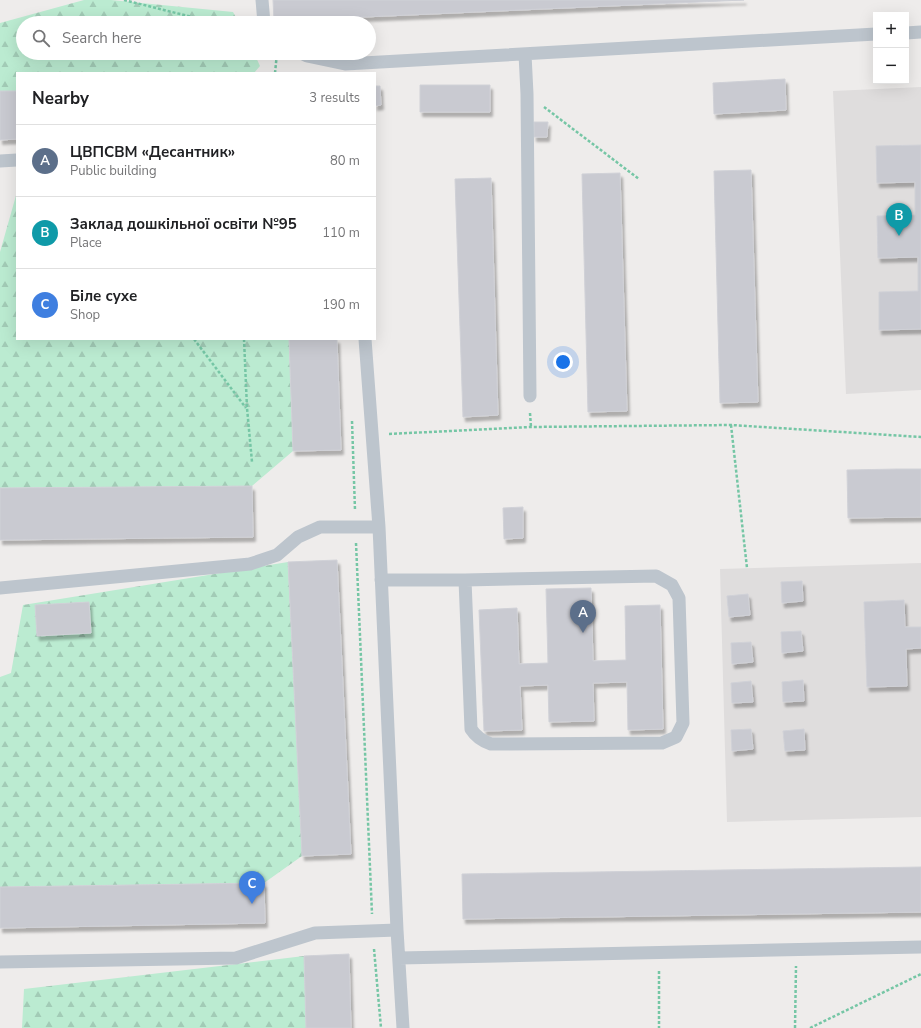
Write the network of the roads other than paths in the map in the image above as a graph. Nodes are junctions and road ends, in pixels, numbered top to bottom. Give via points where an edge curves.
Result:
1 (262, 0) edge
2 (263, 16) edge
3 (921, 32) edge
4 (909, 33) edge
5 (873, 34) edge
6 (525, 54) junction
7 (317, 60) edge
8 (343, 70) edge
9 (16, 160) edge
10 (0, 162) edge
11 (365, 340) edge
12 (530, 396) dead end
13 (379, 527) junction
14 (381, 580) junction
15 (465, 580) junction
16 (0, 588) edge
17 (397, 930) junction
18 (921, 947) edge
19 (399, 958) junction
20 (0, 962) edge
21 (404, 1028) edge

1 - 2 lane
3 - 4 lane
5 - 6 lane
6 - 8 lane
6 - 12 lane
7 - 8 lane
9 - 10 lane
11 - 13 lane
13 - 14 lane
13 - 16 lane via 320,527 298,537 277,555 250,564
14 - 15 lane
14 - 17 lane
15 - 15 lane via 656,576 672,585 679,598 683,722 676,737 662,742 491,744 476,736 471,729
17 - 19 lane
17 - 20 lane via 315,933 236,958
18 - 19 lane
19 - 21 lane

